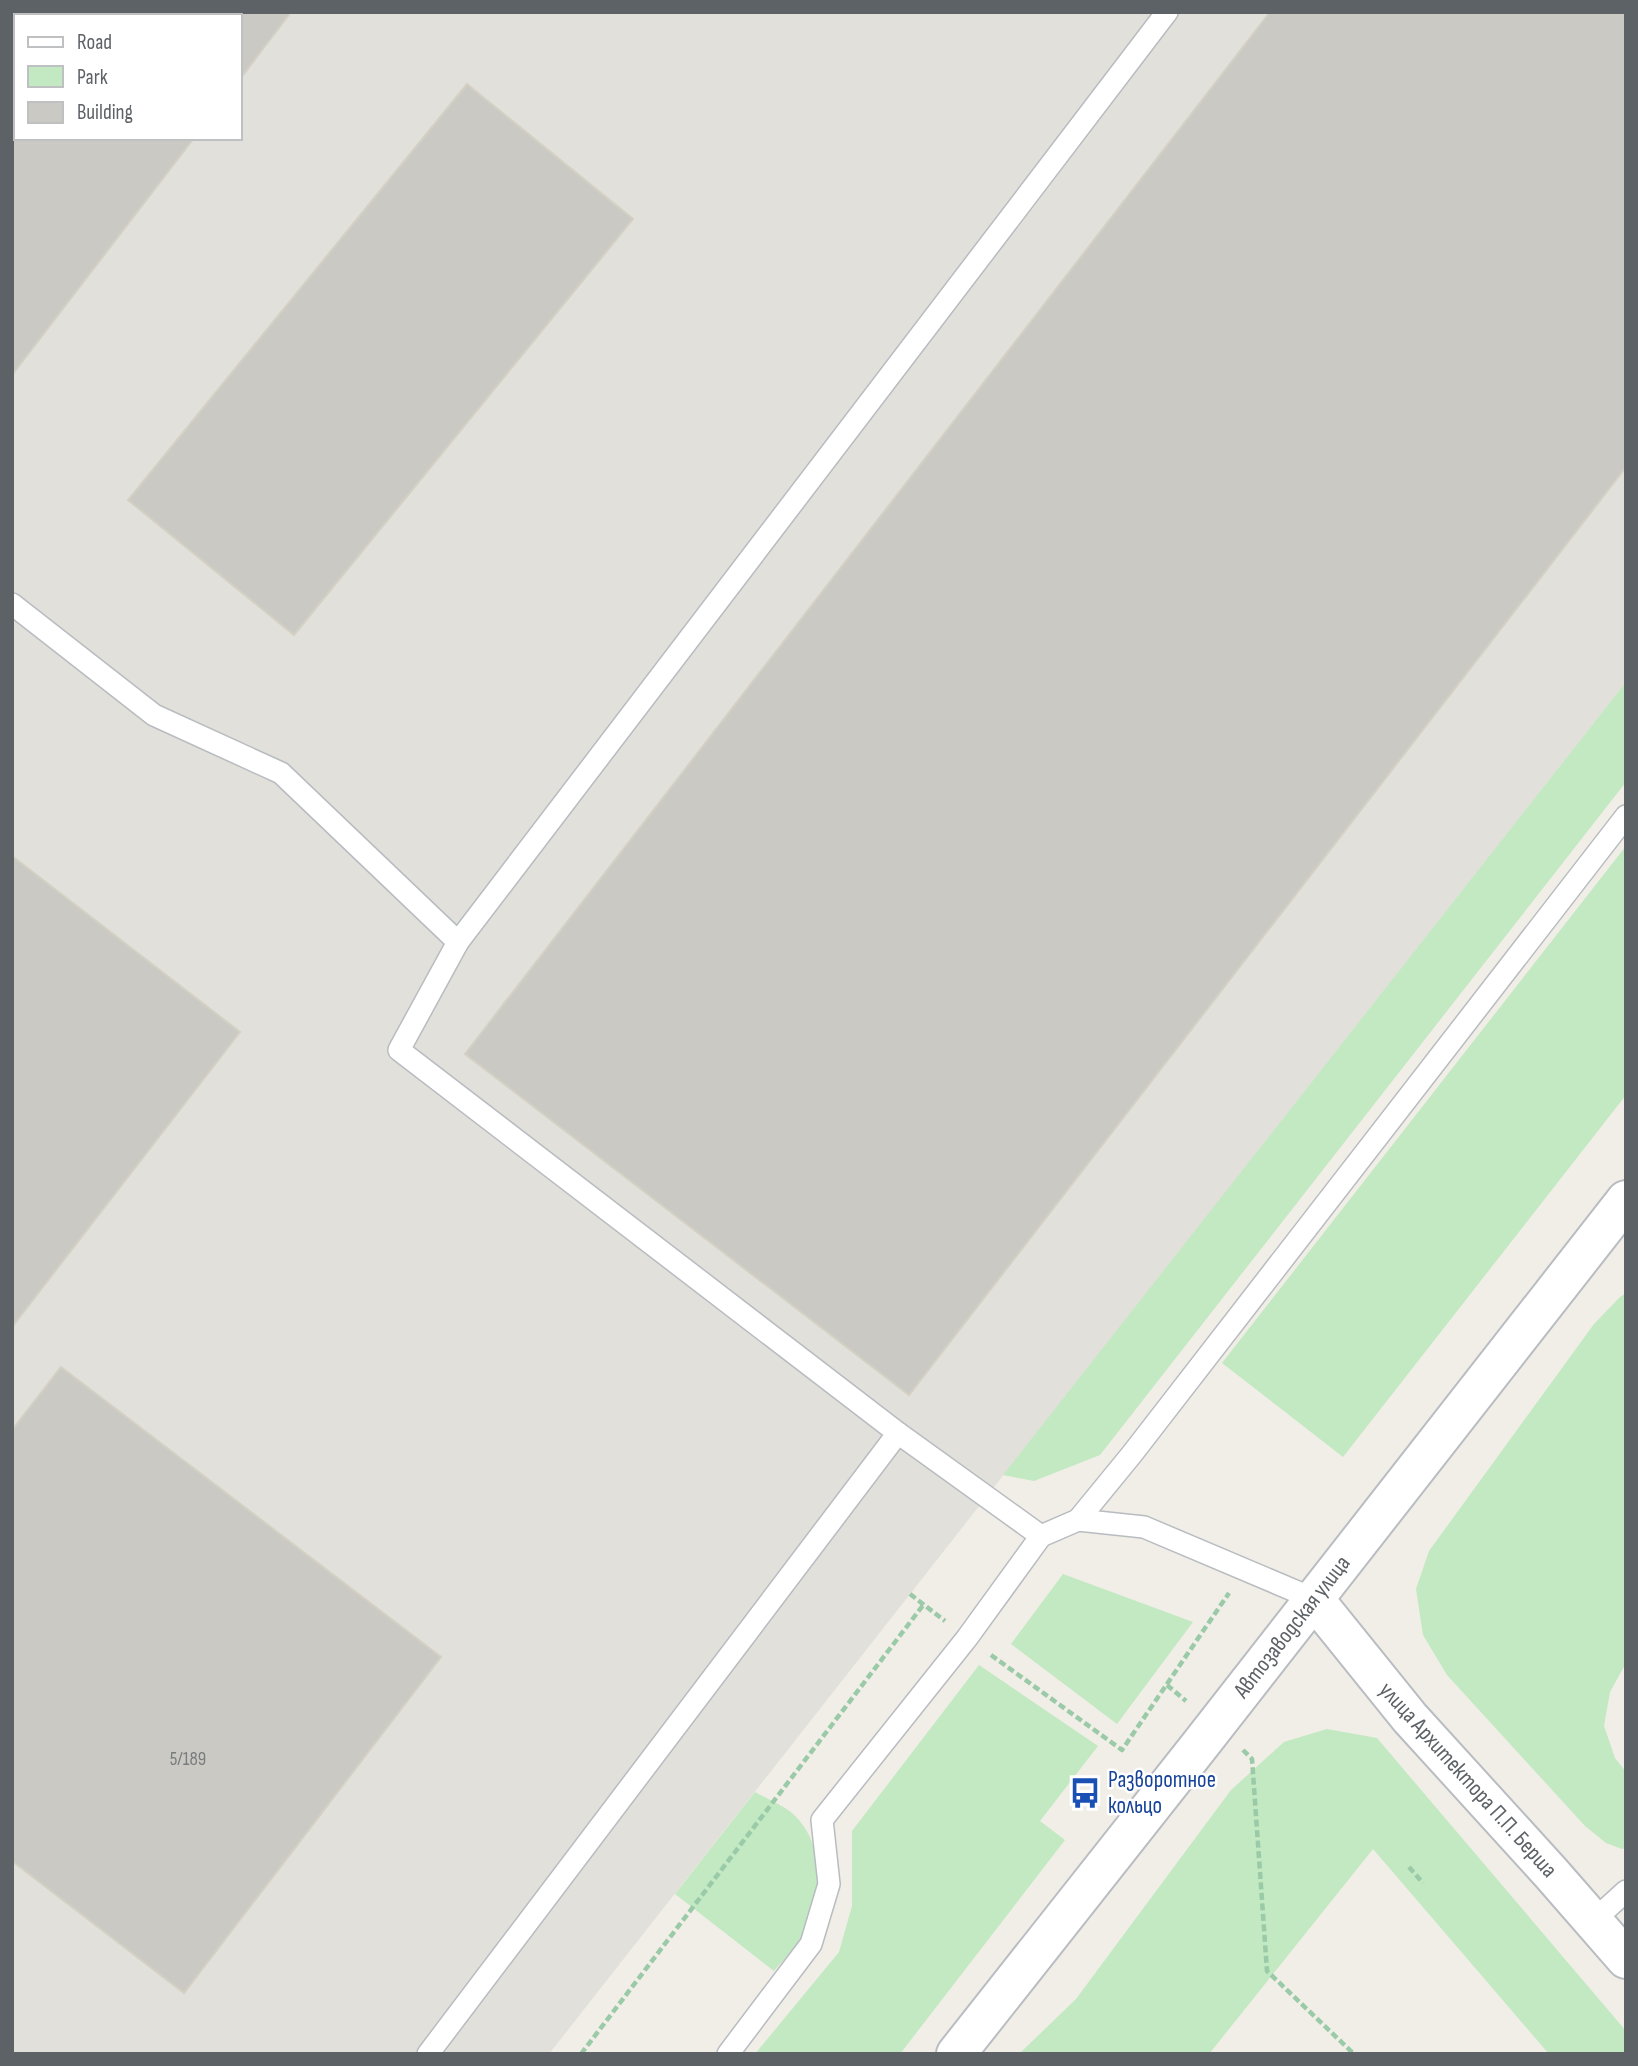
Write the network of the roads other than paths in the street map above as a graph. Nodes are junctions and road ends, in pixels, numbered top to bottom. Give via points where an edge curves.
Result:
1 (1167, 12) edge
2 (12, 604) edge
3 (1626, 816) edge
4 (458, 942) junction
5 (1623, 1209) edge
6 (898, 1433) junction
7 (1078, 1520) junction
8 (1041, 1536) junction
9 (1314, 1599) junction
10 (1626, 1891) edge
11 (1593, 1921) junction
12 (1626, 1959) edge
13 (428, 2054) edge
14 (728, 2054) edge
15 (956, 2054) edge

1 - 4 lane
2 - 4 lane via 154,715 281,773
3 - 7 lane
4 - 6 lane via 399,1050
5 - 9 main road, Автозаводская улица
6 - 8 lane
6 - 13 lane
7 - 8 lane
7 - 9 lane via 1144,1527
8 - 14 lane via 967,1638 822,1820 829,1884 811,1944
9 - 11 main road, улица Архитектора П.П. Берша via 1410,1717
9 - 15 main road, Автозаводская улица
10 - 11 lane
11 - 12 main road, улица Архитектора П.П. Берша

